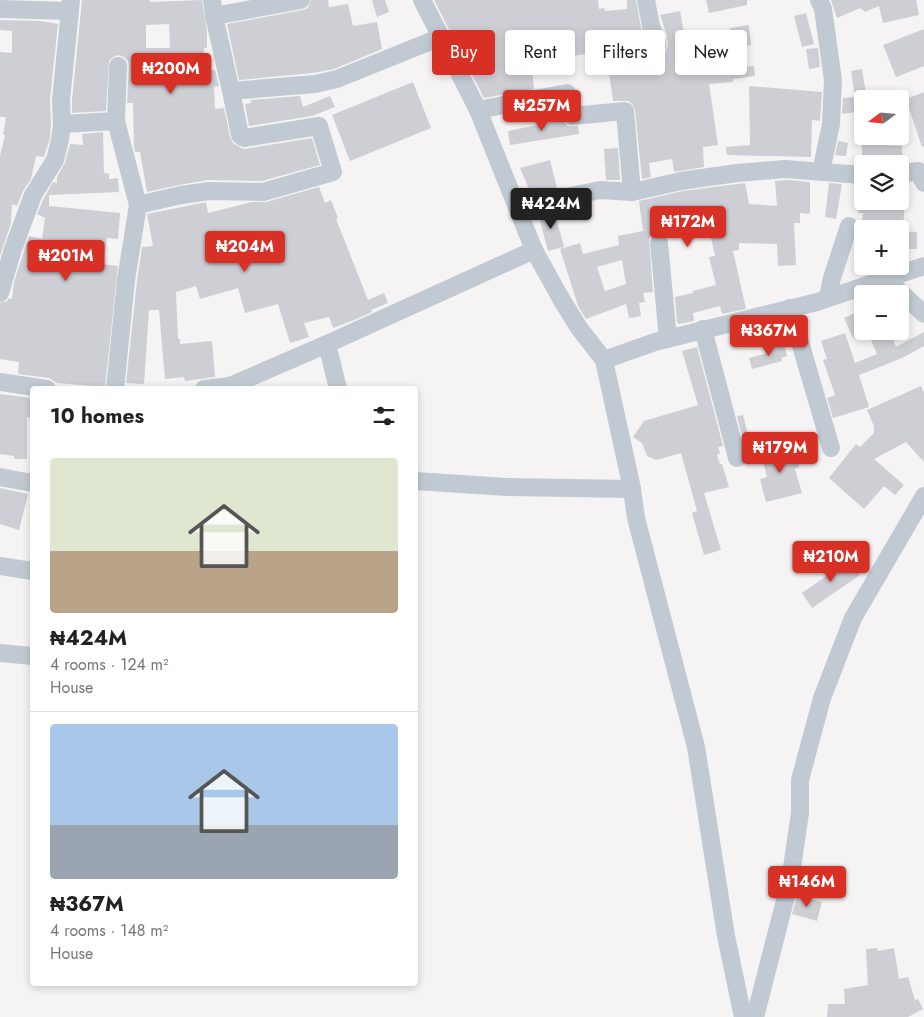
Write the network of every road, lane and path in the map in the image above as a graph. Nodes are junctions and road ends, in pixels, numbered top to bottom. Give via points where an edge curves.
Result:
1 (301, 0) edge
2 (422, 0) edge
3 (646, 0) edge
4 (819, 0) edge
5 (70, 6) edge
6 (213, 8) edge
7 (0, 10) edge
8 (437, 30) edge
9 (653, 30) edge
10 (432, 41) edge
11 (118, 66) dead end
12 (460, 75) edge
13 (231, 90) junction
14 (478, 110) junction
15 (116, 121) junction
16 (62, 124) junction
17 (821, 172) junction
18 (909, 172) edge
19 (854, 174) edge
20 (924, 183) edge
21 (632, 192) junction
22 (138, 205) junction
23 (517, 207) junction
24 (849, 226) dead end
25 (659, 243) dead end
26 (534, 250) junction
27 (924, 266) edge
28 (885, 278) junction
29 (0, 293) edge
30 (828, 297) junction
31 (790, 308) junction
32 (924, 314) edge
33 (702, 329) junction
34 (668, 339) junction
35 (327, 344) junction
36 (604, 360) junction
37 (0, 382) edge
38 (30, 386) edge
39 (115, 386) edge
40 (232, 386) edge
41 (337, 386) edge
42 (831, 448) dead end
43 (737, 458) dead end
44 (0, 477) edge
45 (418, 481) edge
46 (30, 483) edge
47 (632, 489) junction
48 (924, 496) edge
49 (0, 566) edge
50 (30, 571) edge
51 (0, 653) edge
52 (30, 656) edge
53 (743, 1017) edge
54 (755, 1017) edge

1 - 6 street
2 - 8 street
3 - 9 street
4 - 17 street via 833,80 831,124
5 - 7 street
5 - 16 street via 61,100
6 - 13 street
10 - 13 street via 337,79 315,84
11 - 15 street
12 - 14 street
13 - 22 street via 240,135 244,138 319,126 333,172 263,192 209,191
14 - 21 street via 567,93 572,116 625,111
14 - 23 street
15 - 16 street
15 - 22 street
16 - 29 street via 55,160 33,195
17 - 19 street
17 - 21 street via 785,169 736,173
18 - 20 street via 918,171
21 - 23 street via 600,190
22 - 39 street via 126,280
23 - 26 street
24 - 30 street
25 - 34 street
26 - 35 street
26 - 36 street via 579,328
27 - 28 street
28 - 30 street
28 - 32 street
30 - 31 street
31 - 33 street
31 - 42 street
33 - 34 street
33 - 43 street
34 - 36 street
35 - 40 street
35 - 41 street
36 - 47 street
37 - 38 street
44 - 46 street
45 - 47 street via 507,487
47 - 53 street via 636,518 696,747 726,936
48 - 54 street via 853,618 822,698 800,780 800,813 790,880
49 - 50 street
51 - 52 street

